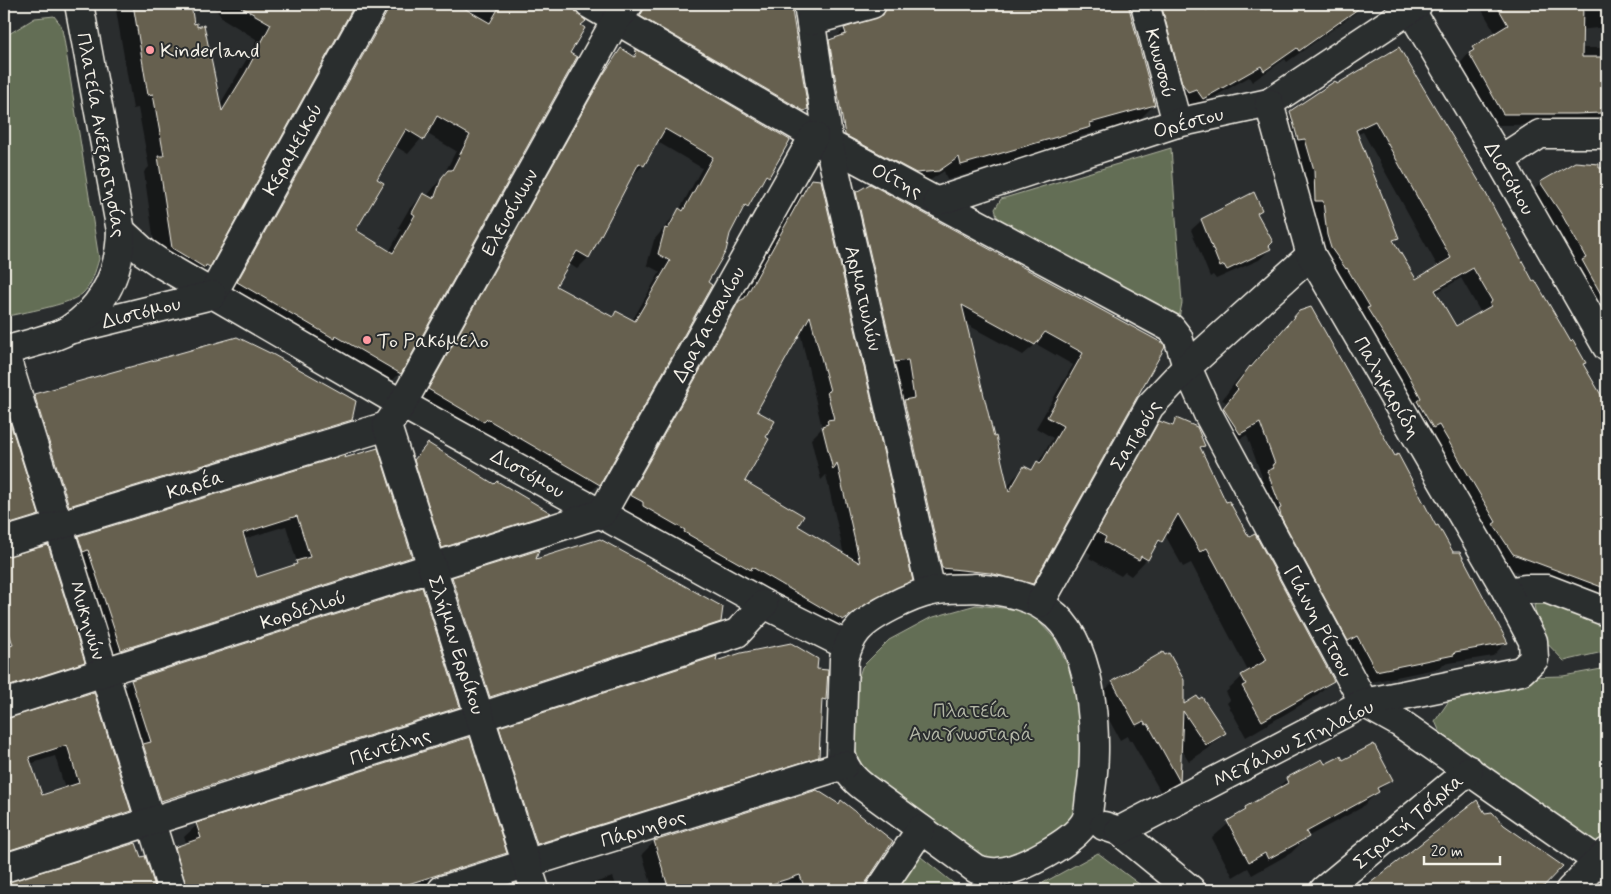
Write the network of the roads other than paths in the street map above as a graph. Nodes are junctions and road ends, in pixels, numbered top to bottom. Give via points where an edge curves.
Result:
1 (79, 4) edge
2 (372, 4) edge
3 (589, 4) edge
4 (872, 4) edge
5 (1145, 4) edge
6 (1414, 7) edge
7 (623, 12) edge
8 (810, 12) edge
9 (1270, 103) junction
10 (1177, 123) junction
11 (1607, 134) edge
12 (822, 140) junction
13 (1500, 160) junction
14 (938, 201) junction
15 (121, 231) junction
16 (1311, 254) junction
17 (212, 295) junction
18 (69, 330) junction
19 (1607, 348) edge
20 (4, 351) edge
21 (1187, 367) junction
22 (402, 404) junction
23 (387, 426) junction
24 (602, 513) junction
25 (59, 526) junction
26 (4, 542) edge
27 (432, 567) junction
28 (931, 591) junction
29 (1507, 592) junction
30 (1040, 603) junction
31 (764, 604) junction
32 (1607, 612) edge
33 (848, 646) junction
34 (1534, 659) joint
35 (104, 672) junction
36 (1364, 703) junction
37 (4, 704) edge
38 (480, 717) junction
39 (844, 765) junction
40 (1469, 770) junction
41 (1086, 820) junction
42 (150, 822) junction
43 (921, 830) junction
44 (1119, 831) junction
45 (1603, 856) edge
46 (526, 864) junction
47 (4, 868) edge
48 (172, 890) edge
49 (442, 890) edge
50 (535, 890) edge
51 (880, 890) edge
52 (1191, 890) edge
53 (1324, 890) edge
54 (1570, 890) edge

1 - 15 street, Πλατεία Ανεξαρτησίας
2 - 17 street, Κεραµεικού
3 - 7 street, Οίτης
4 - 8 street
5 - 10 street, Κνωσσού
6 - 9 street, Ορέστου
6 - 13 street, Διστόμου
7 - 12 street, Οίτης
7 - 22 street, Ελευσίνιων
8 - 12 street, Αρματωλών
9 - 10 street, Ορέστου
9 - 16 street, Παληκαρίδη
10 - 14 street, Ορέστου
11 - 13 street via 1540,134
12 - 14 street, Οίτης
12 - 24 street, Δραγατσανίου
12 - 28 street, Αρματωλών
13 - 19 street, Διστόμου
14 - 21 street, Οίτης via 1172,328
15 - 17 street, Διστόμου via 144,252
15 - 18 street, Πλατεία Ανεξαρτησίας via 120,254 109,287 95,306
16 - 21 street, Σαπφούς
16 - 29 street, Παληκαρίδη
17 - 18 street, Διστόμου
17 - 22 street, Διστόμου
18 - 20 street, Πλατεία Ανεξαρτησίας
20 - 25 street, Μυκηνών
21 - 30 street, Σαπφούς via 1150,406
21 - 36 street, Γιάννη Ρίτσου via 1208,414
22 - 23 street
22 - 24 street, Διστόμου
23 - 25 street, Καρέα
23 - 27 street, Σλήμαν Ερρίκου
24 - 27 street, Κορδελιού
24 - 31 street, Διστόμου
25 - 26 street, Καρέα
25 - 35 street, Μυκηνών
27 - 35 street, Κορδελιού
27 - 38 street, Σλήμαν Ερρίκου
28 - 30 street via 950,588 1000,590
28 - 33 street via 906,600 866,623
29 - 32 street via 1546,588
29 - 34 street, Παληκαρίδη via 1533,641
30 - 41 street via 1057,617 1069,634 1085,667 1096,753
31 - 33 street, Διστόμου
31 - 38 street, Πεντέλης via 737,633
33 - 39 street via 844,659 841,755
34 - 36 street, Μεγάλου Σπηλαίου via 1521,671
35 - 37 street, Κορδελιού
35 - 42 street, Μυκηνών
36 - 40 street via 1400,722
36 - 44 street, Μεγάλου Σπηλαίου
38 - 42 street, Πεντέλης
38 - 46 street, Σλήμαν Ερρίκου
39 - 43 street via 853,778
39 - 46 street, Πάρνηθος
40 - 45 street
40 - 53 street, Στρατή Τσίρκα
41 - 43 street via 1065,842 1016,868 998,872 976,869
41 - 44 street
42 - 47 street, Πεντέλης
42 - 48 street, Μυκηνών
43 - 51 street
44 - 52 street
45 - 54 street
46 - 49 street, Πάρνηθος
46 - 50 street, Σλήμαν Ερρίκου

